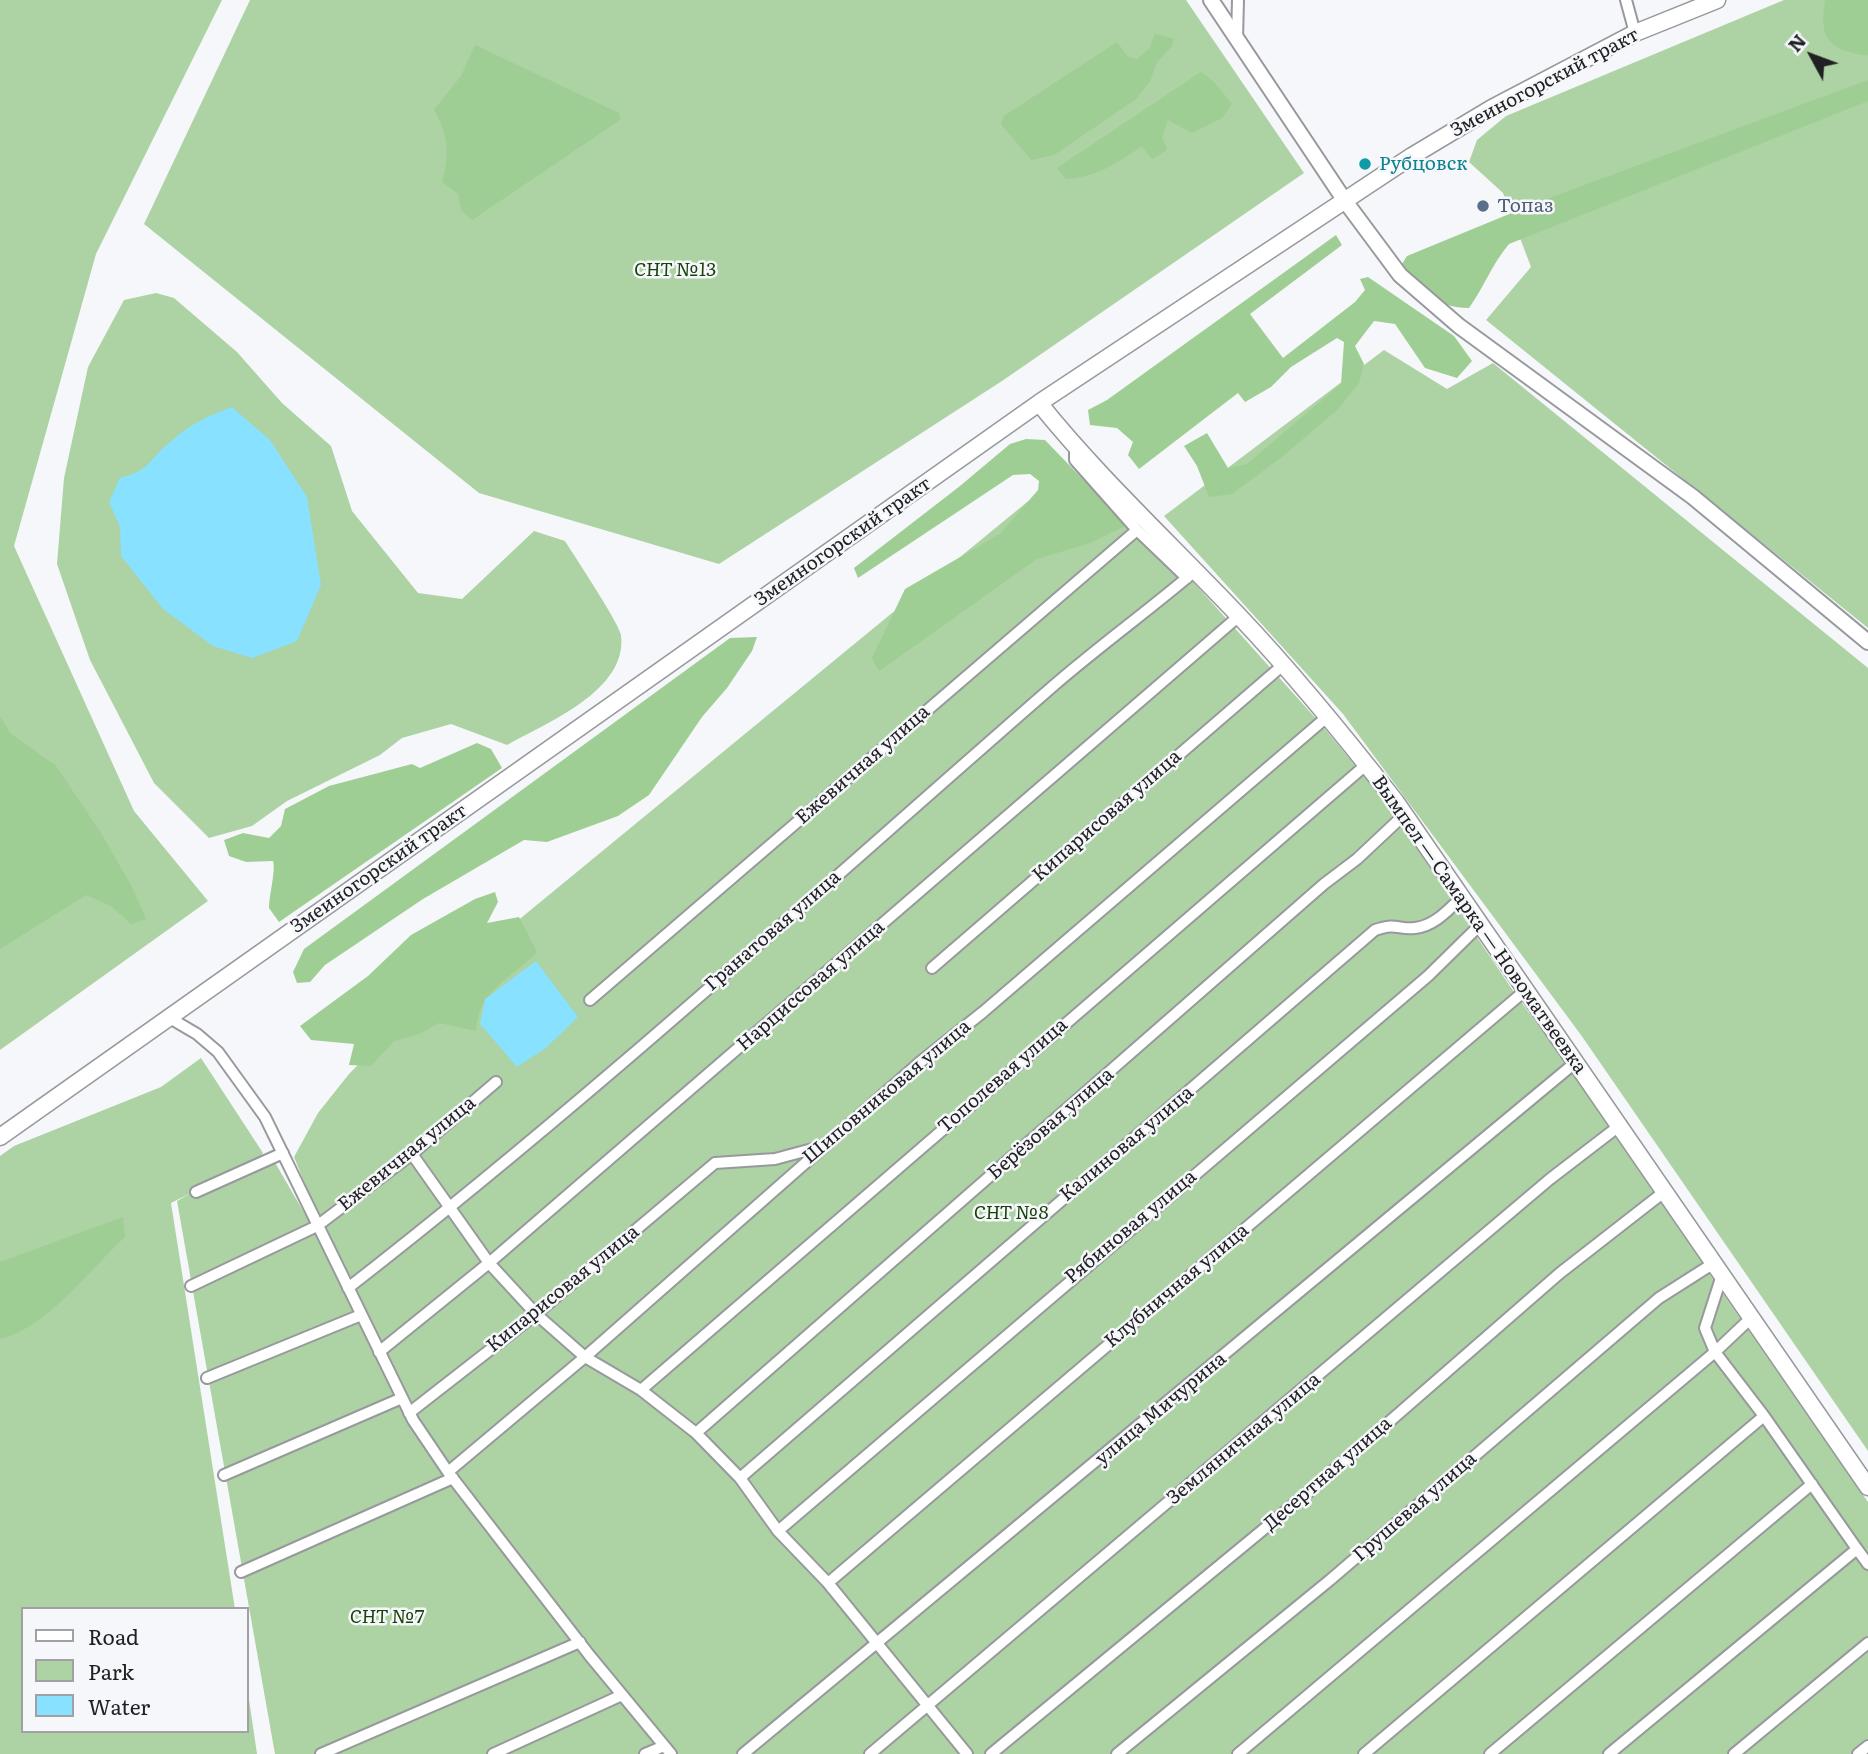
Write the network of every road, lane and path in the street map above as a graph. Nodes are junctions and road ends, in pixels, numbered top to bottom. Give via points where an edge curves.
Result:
1 (1210, 0) edge
2 (1238, 0) edge
3 (1626, 0) edge
4 (1717, 0) edge
5 (1634, 33) junction
6 (1237, 39) junction
7 (1345, 201) junction
8 (1039, 403) junction
9 (1075, 448) junction
10 (1137, 530) junction
11 (1191, 574) junction
12 (1240, 616) junction
13 (1868, 642) edge
14 (1283, 664) junction
15 (1328, 716) junction
16 (1367, 764) junction
17 (1405, 814) junction
18 (1463, 896) junction
19 (1482, 923) junction
20 (932, 968) dead end
21 (1527, 989) junction
22 (590, 1000) dead end
23 (168, 1017) junction
24 (1576, 1062) junction
25 (496, 1082) dead end
26 (1619, 1126) junction
27 (0, 1137) edge
28 (820, 1148) junction
29 (283, 1153) junction
30 (412, 1154) junction
31 (196, 1192) dead end
32 (1664, 1192) junction
33 (450, 1208) junction
34 (317, 1226) junction
35 (489, 1263) junction
36 (1718, 1269) junction
37 (191, 1286) dead end
38 (348, 1288) junction
39 (536, 1314) junction
40 (361, 1315) junction
41 (1752, 1317) junction
42 (379, 1352) junction
43 (1715, 1352) junction
44 (585, 1357) junction
45 (207, 1378) dead end
46 (641, 1390) junction
47 (402, 1398) junction
48 (409, 1413) junction
49 (1764, 1416) junction
50 (696, 1433) junction
51 (224, 1475) dead end
52 (450, 1475) junction
53 (740, 1478) junction
54 (1812, 1484) junction
55 (1868, 1487) edge
56 (778, 1531) junction
57 (1857, 1549) junction
58 (1868, 1564) edge
59 (241, 1572) dead end
60 (828, 1583) junction
61 (580, 1642) junction
62 (1868, 1643) edge
63 (877, 1646) junction
64 (622, 1695) junction
65 (928, 1708) junction
66 (1868, 1746) edge
67 (667, 1750) edge
68 (321, 1754) edge
69 (493, 1754) edge
70 (645, 1754) edge
71 (743, 1754) edge
72 (870, 1754) edge
73 (967, 1754) edge
74 (991, 1754) edge
75 (1117, 1754) edge
76 (1238, 1754) edge
77 (1364, 1754) edge
78 (1490, 1754) edge
79 (1609, 1754) edge
80 (1734, 1754) edge
81 (1858, 1754) edge

1 - 6 street
2 - 6 street
3 - 5 street
4 - 5 main road, Змеиногорский тракт
5 - 7 main road, Змеиногорский тракт via 1492,108
6 - 7 street
7 - 8 main road, Змеиногорский тракт
7 - 13 street via 1400,275 1440,311 1693,497
8 - 9 main road, Вымпел — Самарка — Новоматвеевка
8 - 23 main road, Змеиногорский тракт
9 - 10 street via 1075,460
9 - 11 main road, Вымпел — Самарка — Новоматвеевка
10 - 11 street
10 - 22 street, Ежевичная улица
11 - 12 main road, Вымпел — Самарка — Новоматвеевка
11 - 33 street, Гранатовая улица via 1054,685
12 - 14 main road, Вымпел — Самарка — Новоматвеевка
12 - 35 street, Нарциссовая улица
14 - 15 main road, Вымпел — Самарка — Новоматвеевка
14 - 20 street, Кипарисовая улица
15 - 16 main road, Вымпел — Самарка — Новоматвеевка
15 - 28 street, Шиповниковая улица
16 - 17 main road, Вымпел — Самарка — Новоматвеевка
16 - 46 street, Тополевая улица
17 - 18 main road, Вымпел — Самарка — Новоматвеевка
17 - 50 street, Берёзовая улица
18 - 19 main road, Вымпел — Самарка — Новоматвеевка
18 - 53 street, Калиновая улица via 1439,919 1415,928 1392,924 1376,930
19 - 21 main road, Вымпел — Самарка — Новоматвеевка
19 - 56 street, Рябиновая улица via 1428,976
21 - 24 main road, Вымпел — Самарка — Новоматвеевка
21 - 60 street, Клубничная улица
23 - 27 main road, Змеиногорский тракт
23 - 29 street via 218,1052 265,1117
24 - 26 main road, Вымпел — Самарка — Новоматвеевка
24 - 63 street, улица Мичурина
25 - 30 street, Ежевичная улица
26 - 32 main road, Вымпел — Самарка — Новоматвеевка
26 - 65 street, Земляничная улица via 1550,1179
28 - 39 street, Кипарисовая улица via 775,1158 715,1163
28 - 44 street, Шиповниковая улица
29 - 31 street
29 - 34 street
30 - 33 street
30 - 34 street, Ежевичная улица
32 - 36 main road, Вымпел — Самарка — Новоматвеевка
32 - 74 street, Десертная улица via 1560,1273 1304,1496
33 - 35 street
33 - 38 street, Гранатовая улица
34 - 37 street, Ежевичная улица
34 - 38 street
35 - 39 street
35 - 42 street, Нарциссовая улица
36 - 41 main road, Вымпел — Самарка — Новоматвеевка
36 - 43 street via 1705,1328
36 - 75 street, Грушевая улица via 1659,1298 1330,1580
38 - 40 street
39 - 44 street
39 - 48 street, Кипарисовая улица
40 - 42 street
40 - 45 street
41 - 43 street
41 - 55 main road, Вымпел — Самарка — Новоматвеевка
42 - 47 street
43 - 49 street
43 - 76 street
44 - 46 street
44 - 52 street, Шиповниковая улица
46 - 50 street
47 - 48 street
47 - 51 street
48 - 52 street
49 - 54 street
49 - 77 street
50 - 53 street
52 - 59 street, Шиповниковая улица
52 - 61 street
53 - 56 street
54 - 57 street
54 - 78 street
56 - 60 street
57 - 58 street
57 - 79 street
60 - 63 street
61 - 64 street
61 - 68 street
62 - 80 street
63 - 65 street
63 - 71 street, улица Мичурина
64 - 67 street
64 - 69 street
65 - 72 street, Земляничная улица
65 - 73 street
66 - 81 street
67 - 70 street

